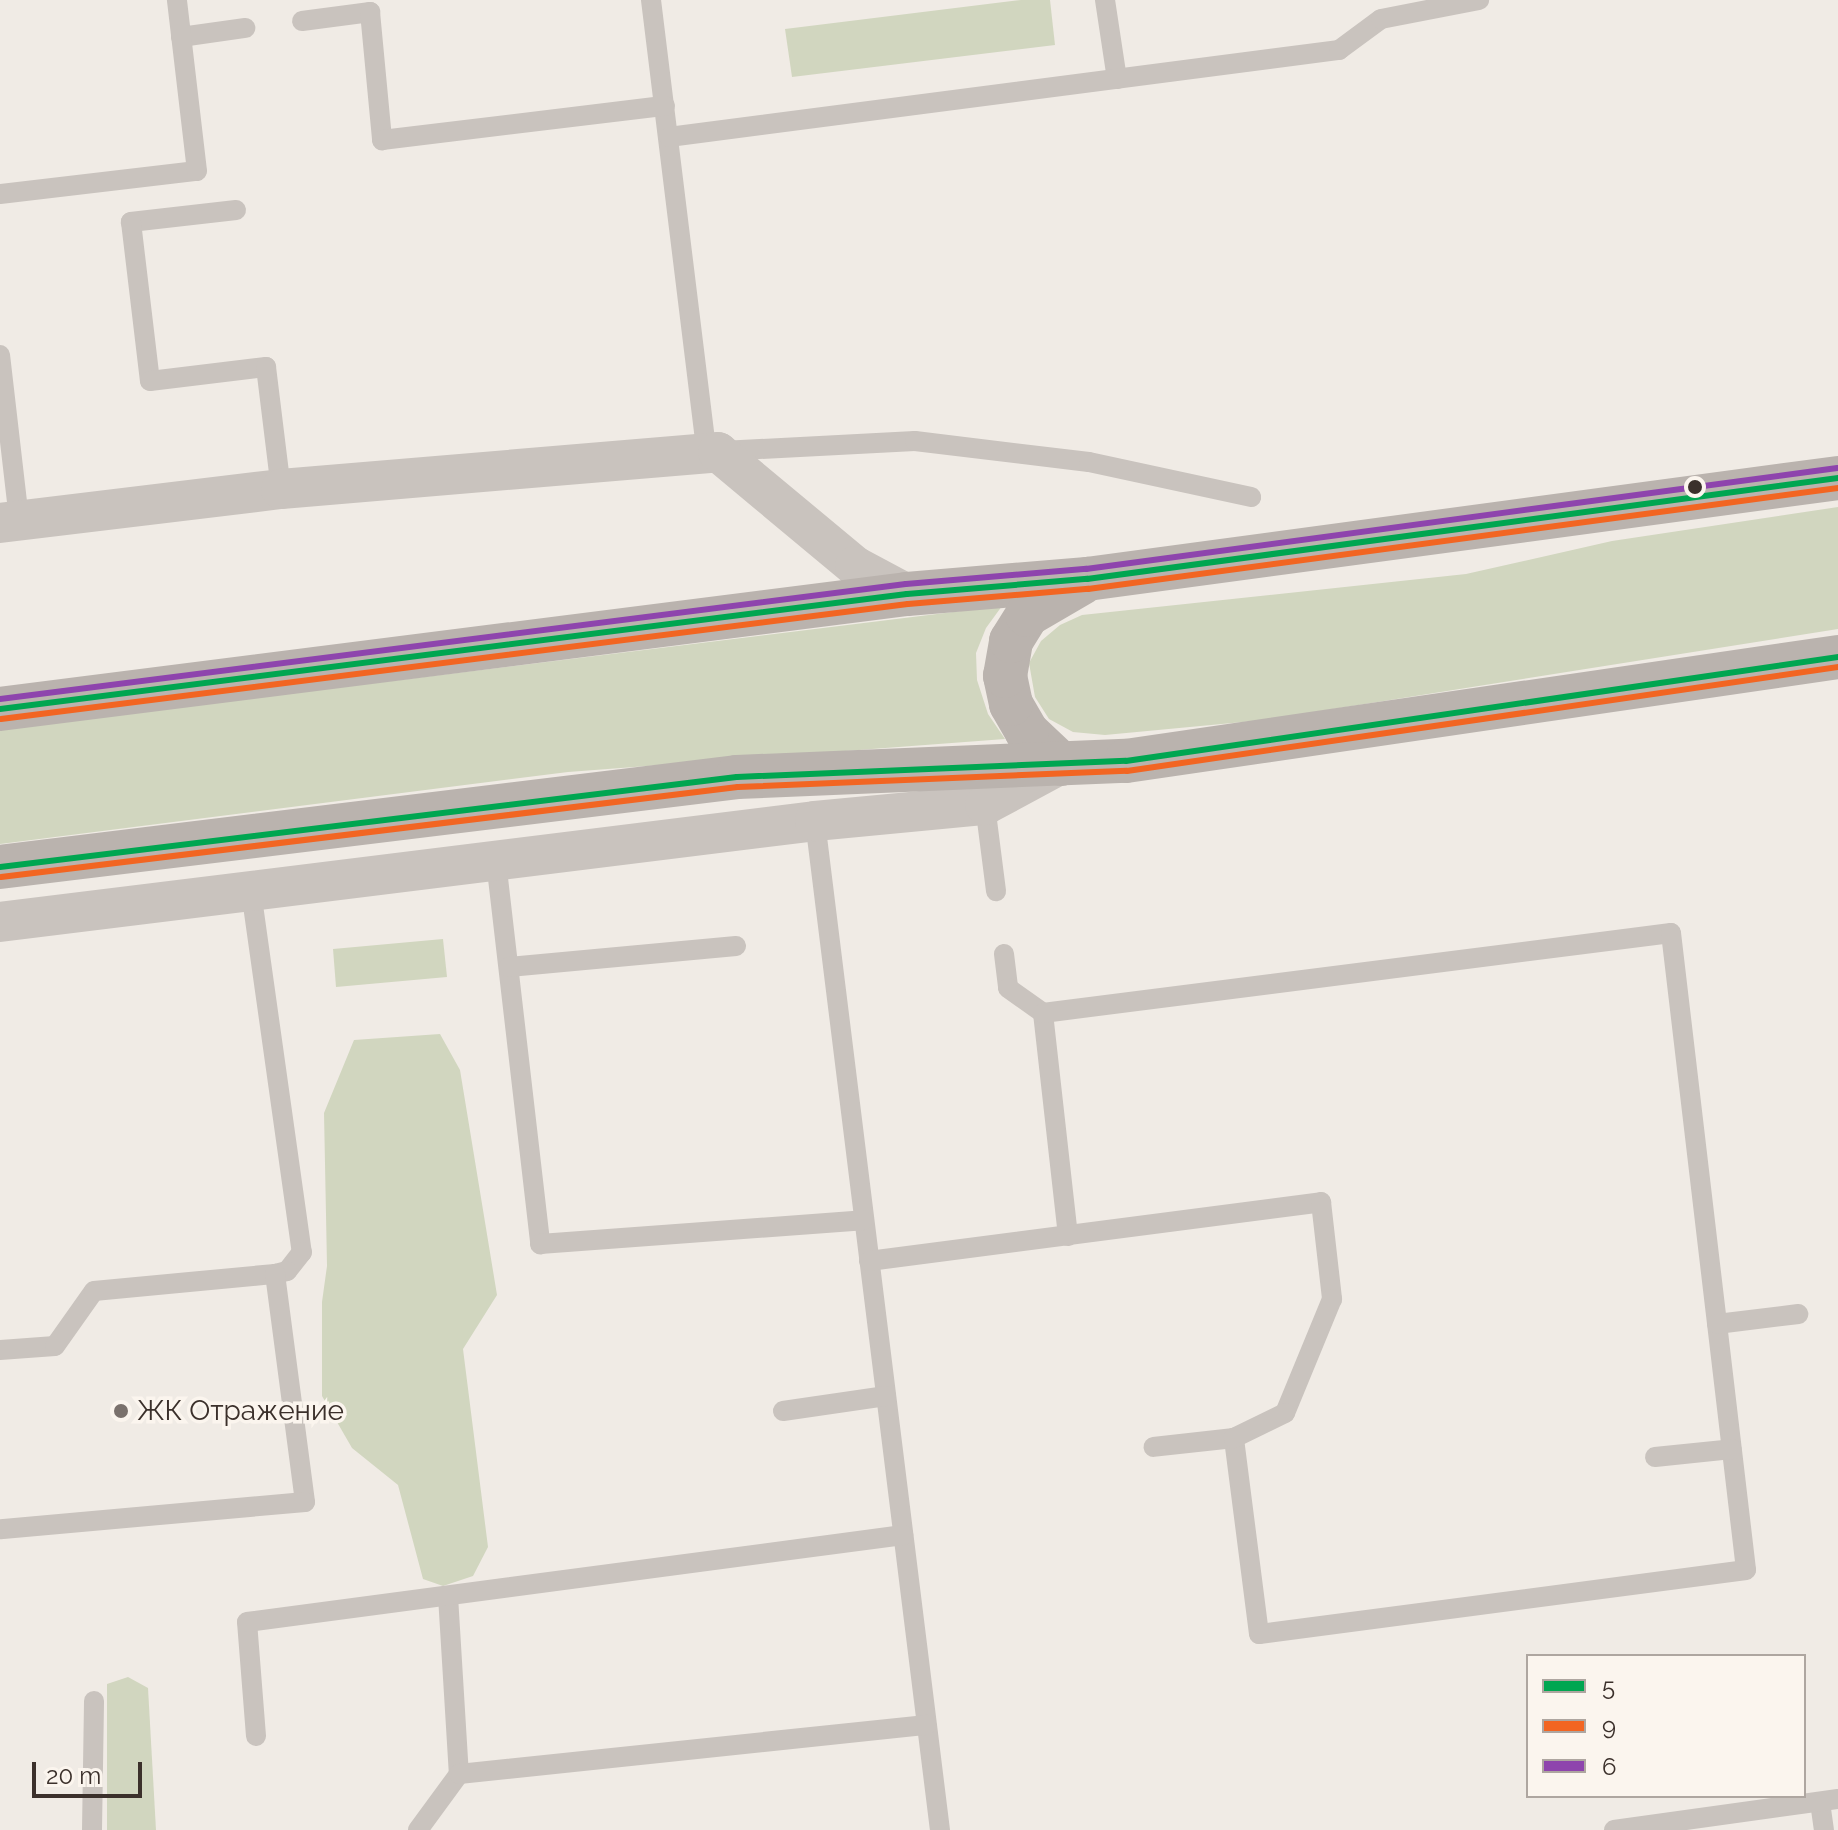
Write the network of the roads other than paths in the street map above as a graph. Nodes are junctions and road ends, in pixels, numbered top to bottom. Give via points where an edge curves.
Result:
1 (177, 0) edge
2 (651, 0) edge
3 (1105, 0) edge
4 (1479, 0) edge
5 (302, 21) dead end
6 (245, 28) dead end
7 (181, 37) junction
8 (1117, 79) junction
9 (665, 106) junction
10 (669, 137) junction
11 (0, 194) edge
12 (236, 210) dead end
13 (0, 355) edge
14 (712, 451) junction
15 (1838, 478) edge
16 (281, 489) junction
17 (1251, 497) dead end
18 (10, 522) edge
19 (1087, 579) junction
20 (907, 594) junction
21 (1838, 657) edge
22 (0, 709) edge
23 (1061, 764) junction
24 (985, 805) junction
25 (815, 821) junction
26 (496, 861) junction
27 (0, 867) edge
28 (251, 891) junction
29 (996, 891) dead end
30 (0, 922) edge
31 (736, 946) dead end
32 (1004, 954) dead end
33 (509, 967) junction
34 (1043, 1013) junction
35 (863, 1220) junction
36 (1068, 1236) junction
37 (869, 1261) junction
38 (275, 1274) junction
39 (1798, 1314) dead end
40 (1717, 1324) junction
41 (0, 1350) edge
42 (886, 1396) junction
43 (783, 1411) dead end
44 (1234, 1438) junction
45 (1153, 1447) dead end
46 (1732, 1449) junction
47 (1655, 1457) dead end
48 (0, 1529) edge
49 (903, 1535) junction
50 (448, 1596) junction
51 (94, 1701) dead end
52 (926, 1725) junction
53 (256, 1736) dead end
54 (459, 1774) junction
55 (1829, 1800) edge
56 (92, 1830) edge
57 (418, 1830) edge
58 (940, 1830) edge
59 (1614, 1830) edge
60 (1824, 1830) edge

1 - 7 lane
2 - 9 lane
3 - 8 lane
4 - 8 lane via 1381,19 1339,50
5 - 9 lane via 370,12 382,140
6 - 7 lane
7 - 11 lane via 197,171
8 - 10 lane
9 - 10 lane
10 - 14 lane
12 - 16 lane via 131,222 150,381 266,367
13 - 18 lane
14 - 16 street
14 - 17 lane via 915,441 1089,462
14 - 20 street via 855,566
15 - 19 main road
16 - 18 street
19 - 20 main road
19 - 23 main road via 1027,615 1011,641 1005,676 1011,704 1027,732
20 - 22 main road
21 - 23 main road via 1126,761
23 - 24 street
23 - 27 main road via 737,777
24 - 25 street
24 - 29 lane
25 - 26 street
25 - 35 lane
26 - 28 street
26 - 33 lane
28 - 30 street
28 - 38 lane via 302,1252 287,1271
31 - 33 lane
32 - 34 lane via 1008,988
33 - 35 lane via 540,1244
34 - 36 lane
34 - 40 lane via 1671,933
35 - 37 lane
36 - 37 lane
36 - 44 lane via 1321,1202 1332,1299 1285,1413
37 - 42 lane
38 - 41 lane via 94,1291 55,1346
38 - 48 lane via 305,1502
39 - 40 lane
40 - 46 lane
42 - 43 lane
42 - 49 lane
44 - 45 lane
44 - 46 lane via 1259,1634 1746,1570
46 - 47 lane
49 - 50 lane
49 - 52 lane
50 - 53 lane via 247,1622
50 - 54 lane
51 - 56 lane
52 - 54 lane
52 - 58 lane
54 - 57 lane
55 - 59 lane
55 - 60 lane

